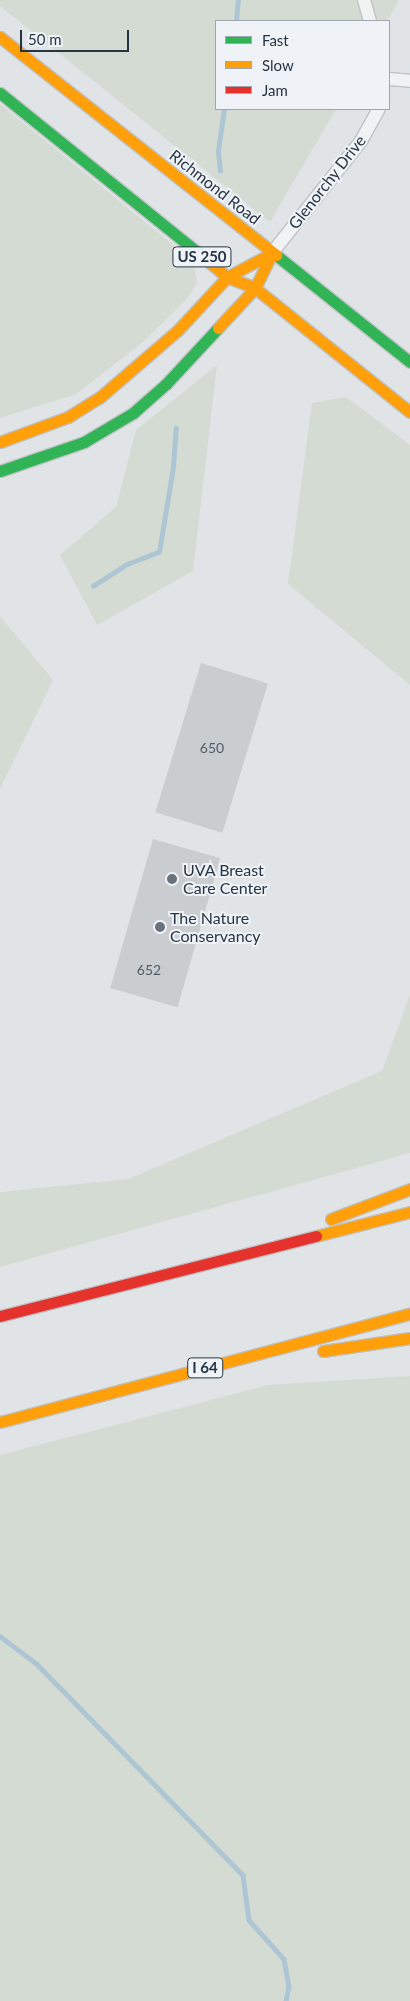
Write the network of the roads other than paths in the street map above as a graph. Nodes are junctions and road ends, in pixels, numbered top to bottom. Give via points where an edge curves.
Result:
1 (364, 0) edge
2 (370, 20) edge
3 (0, 37) edge
4 (390, 79) edge
5 (410, 81) edge
6 (0, 93) edge
7 (378, 110) edge
8 (272, 253) junction
9 (227, 277) junction
10 (255, 288) junction
11 (410, 362) edge
12 (410, 412) edge
13 (0, 442) edge
14 (0, 471) edge
15 (410, 1189) edge
16 (410, 1212) edge
17 (184, 1269) junction
18 (410, 1314) edge
19 (0, 1316) edge
20 (410, 1338) edge
21 (101, 1395) junction
22 (0, 1422) edge

1 - 2 street
3 - 8 main road, Richmond Road / US 250
4 - 5 street
6 - 9 main road, US 250
7 - 8 street, Glenorchy Drive via 361,140
8 - 9 main road
8 - 10 main road
8 - 11 main road, Richmond Road / US 250
9 - 10 main road, US 250
9 - 13 main road via 178,330 99,398 68,417
10 - 12 main road, US 250
10 - 14 main road via 178,371 133,413 84,442
15 - 17 main road via 312,1225 229,1248
16 - 17 main road
17 - 19 main road
18 - 21 main road, I 64
20 - 21 main road via 341,1347 234,1371
21 - 22 main road, I 64

